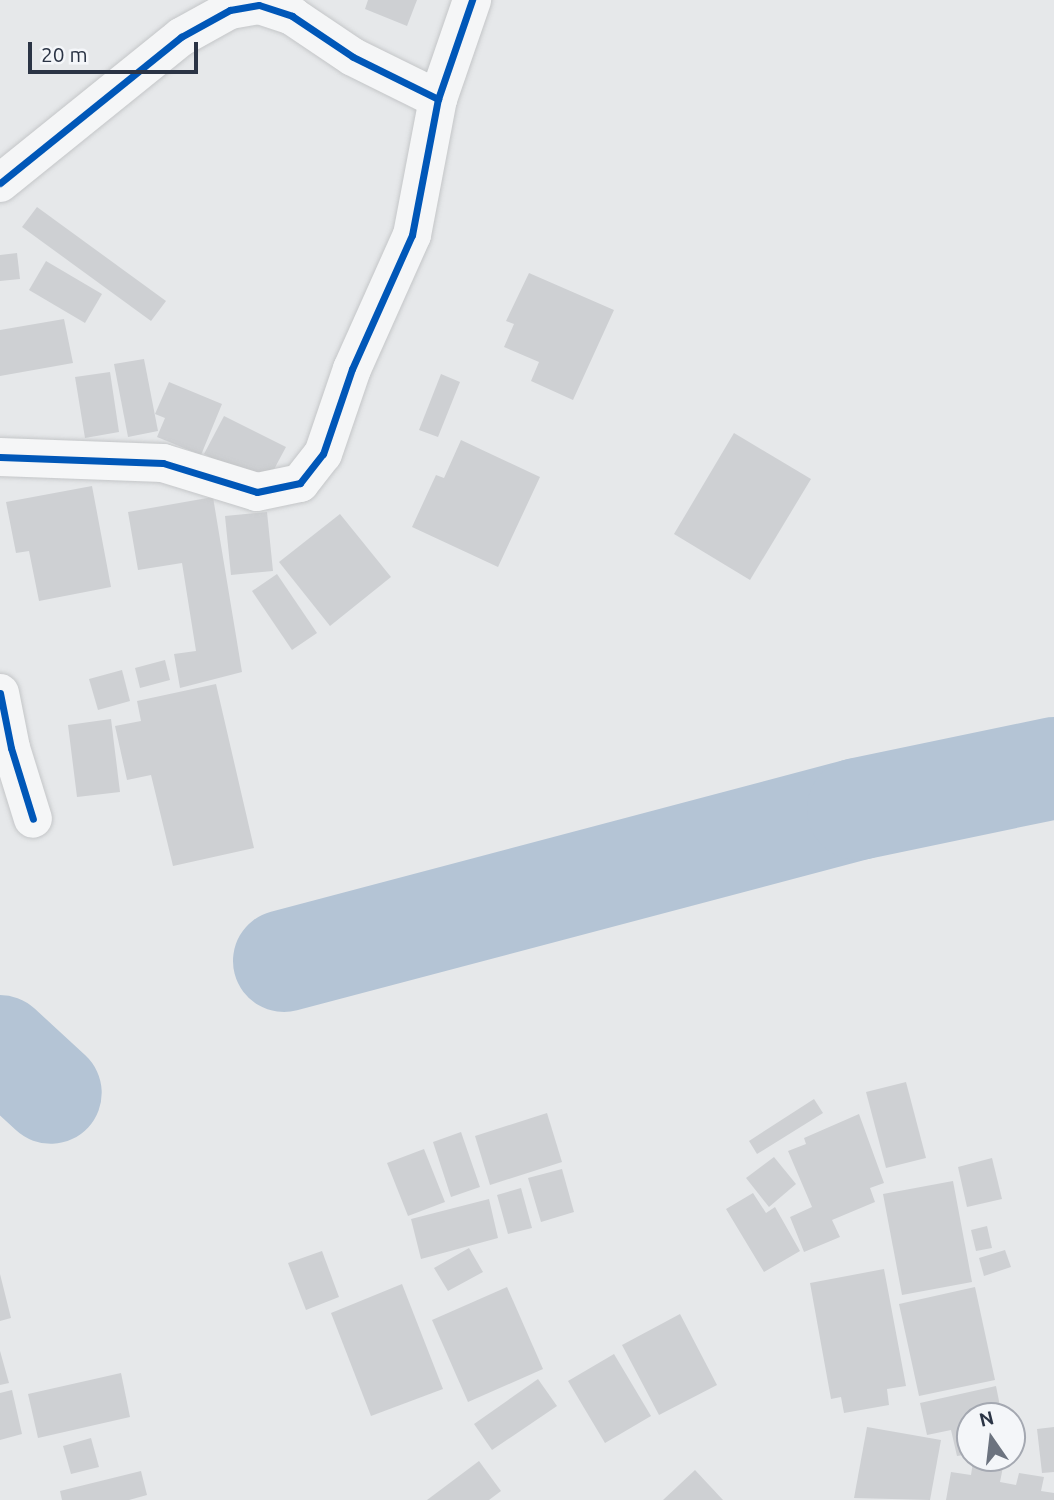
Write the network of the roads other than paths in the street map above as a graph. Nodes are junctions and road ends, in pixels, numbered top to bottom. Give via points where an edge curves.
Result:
1 (472, 0) edge
2 (438, 99) junction
3 (0, 183) edge
4 (0, 457) edge
5 (0, 693) edge
6 (33, 818) dead end

1 - 2 street
2 - 3 street via 353,57 292,16 259,5 230,10 181,37
2 - 4 street via 412,235 352,369 323,454 300,483 257,492 163,463
5 - 6 street

